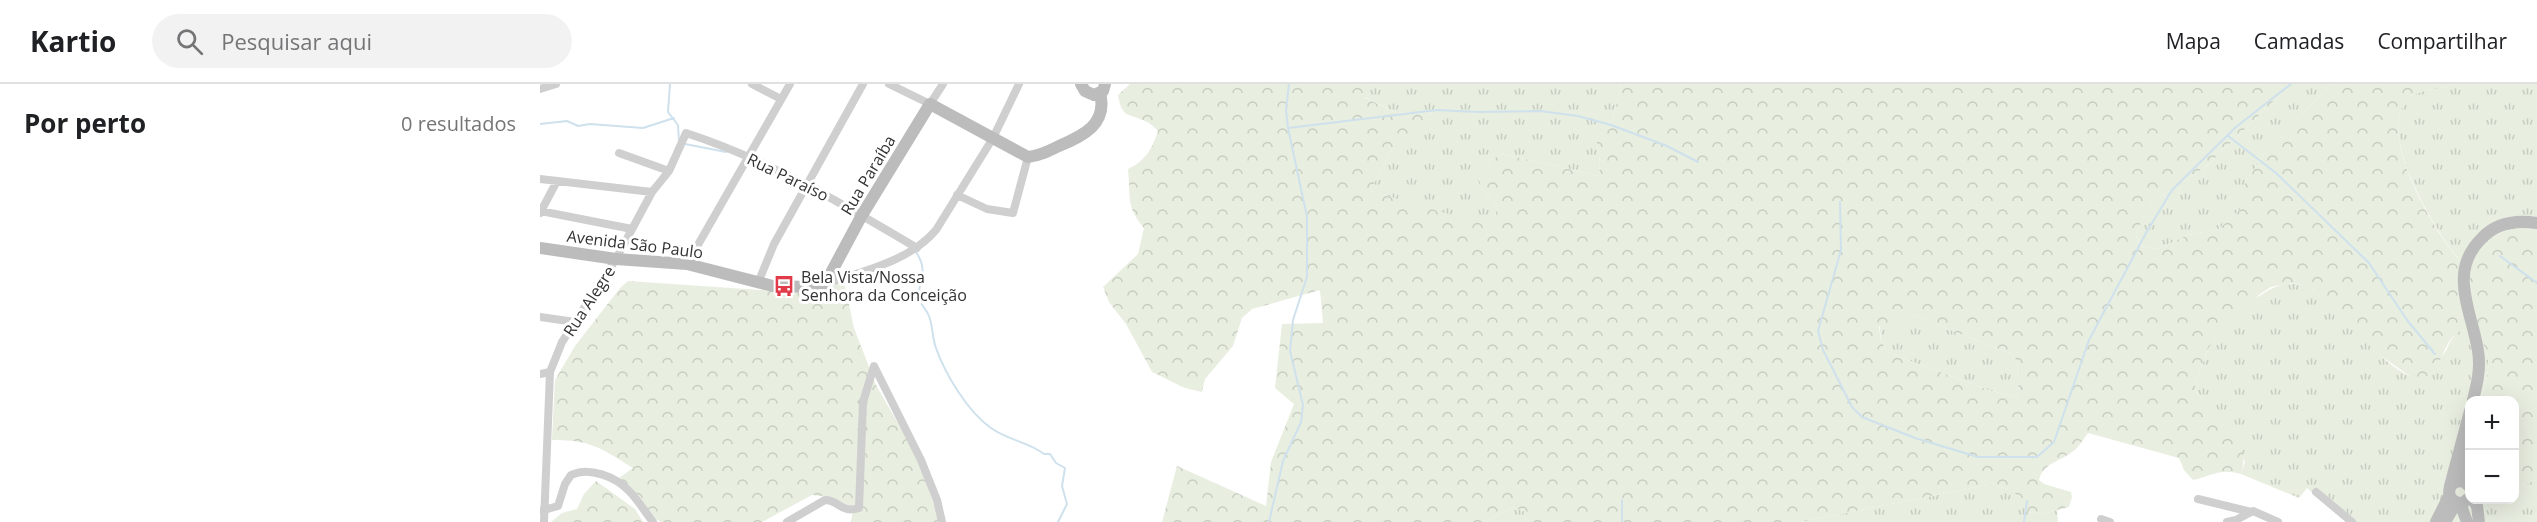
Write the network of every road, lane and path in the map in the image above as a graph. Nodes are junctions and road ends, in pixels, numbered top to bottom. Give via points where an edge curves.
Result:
1 (556, 84) edge
2 (752, 84) edge
3 (790, 84) edge
4 (863, 84) edge
5 (889, 84) edge
6 (943, 84) edge
7 (1019, 84) edge
8 (1081, 84) edge
9 (1103, 88) edge
10 (540, 89) edge
11 (781, 99) junction
12 (930, 104) junction
13 (686, 133) joint
14 (993, 138) junction
15 (618, 153) dead end
16 (748, 156) junction
17 (1028, 157) junction
18 (669, 171) junction
19 (540, 178) edge
20 (556, 181) junction
21 (808, 185) junction
22 (652, 192) junction
23 (957, 195) junction
24 (540, 211) edge
25 (862, 215) junction
26 (2537, 223) edge
27 (632, 229) junction
28 (540, 248) edge
29 (917, 248) junction
30 (616, 259) junction
31 (687, 264) junction
32 (758, 283) junction
33 (825, 284) junction
34 (540, 317) edge
35 (575, 322) junction
36 (550, 372) junction
37 (540, 374) edge
38 (2474, 396) edge
39 (2465, 425) edge
40 (544, 430) edge
41 (2462, 436) junction
42 (2465, 460) edge
43 (2465, 483) edge
44 (2316, 492) dead end
45 (2460, 497) edge
46 (2198, 499) dead end
47 (542, 510) edge
48 (2251, 512) junction
49 (2101, 519) dead end
50 (544, 522) edge
51 (653, 522) edge
52 (787, 522) edge
53 (942, 522) edge
54 (2110, 522) edge
55 (2227, 522) edge
56 (2278, 522) edge
57 (2352, 522) edge
58 (2436, 522) edge
59 (2445, 522) edge
60 (2467, 522) edge
61 (2479, 522) edge

1 - 10 street
2 - 11 street
3 - 11 street
4 - 21 street
5 - 12 street
6 - 12 street, Rua Paraíba
7 - 14 street, Avenida São Paulo
8 - 9 street via 1088,94 1094,95
9 - 17 street via 1103,108 1086,133
11 - 16 street
12 - 14 street
12 - 25 street, Rua Paraíba
13 - 16 street, Rua Paraíso
13 - 18 street, Rua Alegre
14 - 17 street
14 - 23 street, Avenida São Paulo
15 - 18 street
16 - 21 street, Rua Paraíso
16 - 31 street
17 - 23 street via 1013,213 987,208
18 - 22 street, Rua Alegre
19 - 20 street
20 - 22 street
20 - 24 street
21 - 25 street, Rua Paraíso
21 - 32 street via 774,244
22 - 27 street, Rua Alegre
23 - 29 street, Avenida São Paulo via 936,230
24 - 27 street
25 - 29 street, Rua Paraíso
25 - 33 street, Rua Paraíba
26 - 38 street via 2493,228 2468,257 2464,289 2479,367
27 - 30 street, Rua Alegre
28 - 30 street, Avenida São Paulo
29 - 33 street, Avenida São Paulo
30 - 31 street, Avenida São Paulo
30 - 35 street, Rua Alegre
31 - 32 street, Avenida São Paulo
32 - 33 street, Avenida São Paulo
34 - 35 street
35 - 36 street, Rua Alegre
36 - 37 street
36 - 40 street
39 - 41 street
40 - 47 street
41 - 42 street
41 - 45 street
43 - 45 street via 2459,480
44 - 57 street
45 - 58 street
45 - 59 street
45 - 60 street
45 - 61 street via 2477,506
46 - 48 street
47 - 50 street
47 - 51 street via 558,506 571,475 589,471 628,489
48 - 55 street
48 - 56 street
49 - 54 street
52 - 53 street via 825,500 846,509 860,508 863,402 874,366 921,460

